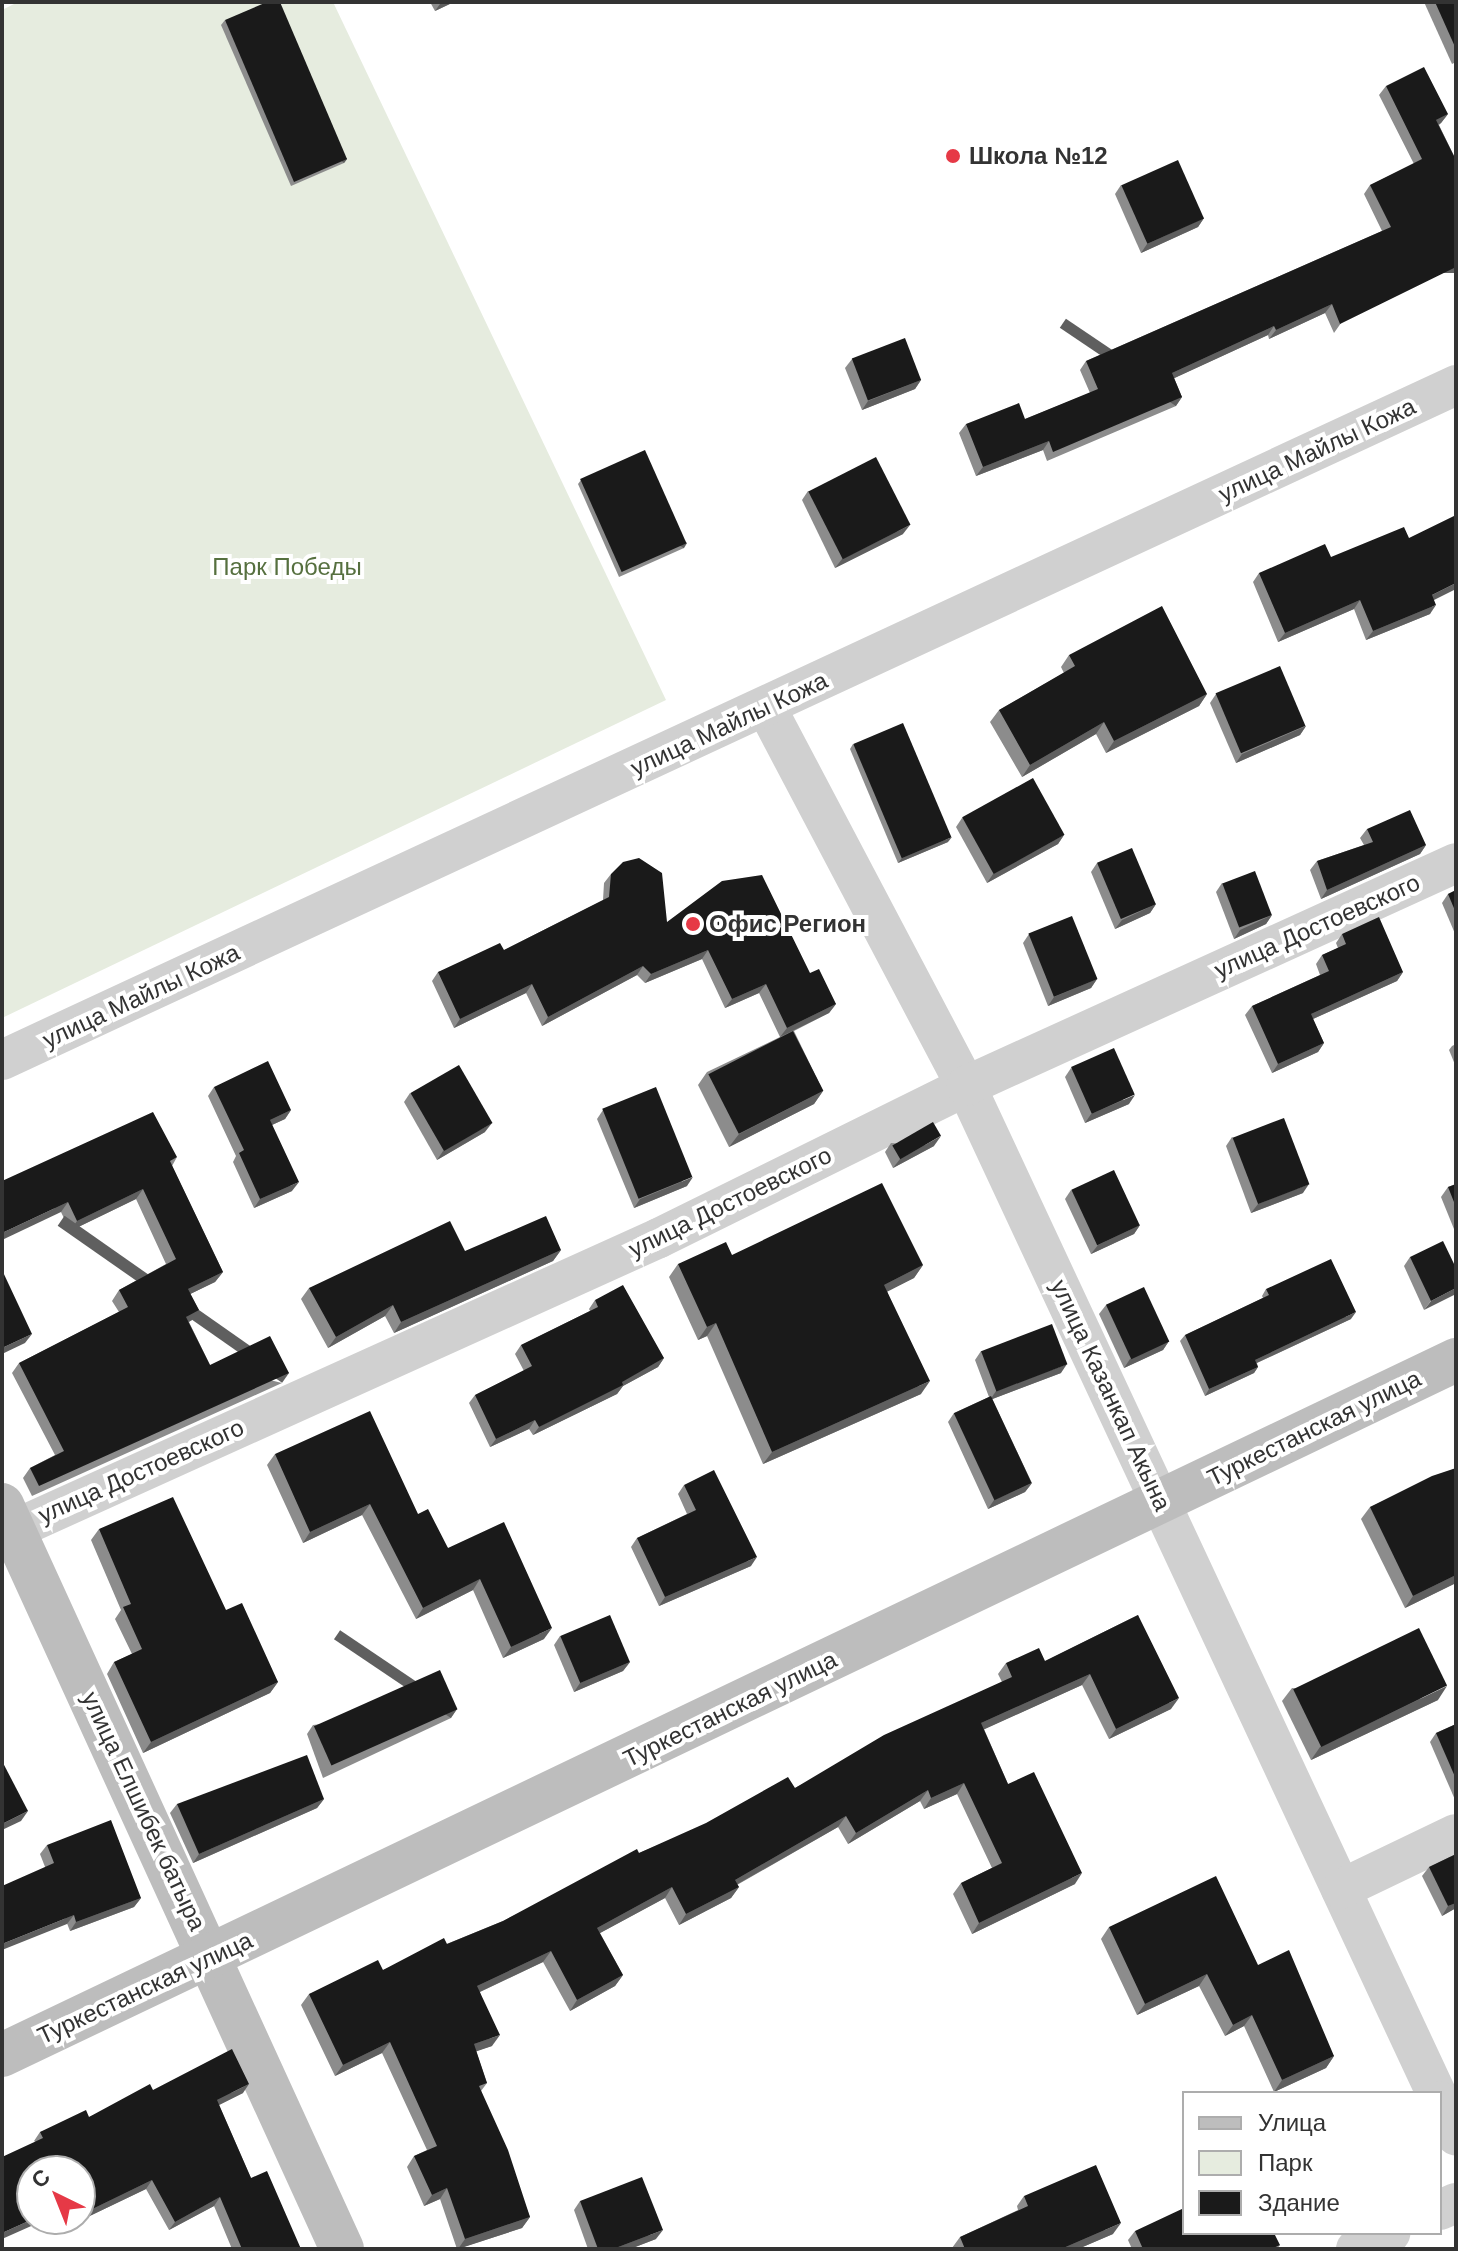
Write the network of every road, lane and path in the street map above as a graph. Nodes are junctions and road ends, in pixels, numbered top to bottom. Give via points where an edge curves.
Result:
1 (1456, 385) edge
2 (766, 707) junction
3 (1456, 863) edge
4 (2, 1060) edge
5 (966, 1086) junction
6 (1456, 1360) edge
7 (1161, 1502) junction
8 (6, 1523) edge
9 (1456, 1834) edge
10 (1341, 1889) junction
11 (212, 1958) junction
12 (2, 2055) edge
13 (1435, 2091) edge
14 (1442, 2105) edge
15 (1456, 2135) edge
16 (1387, 2235) edge
17 (342, 2249) edge
18 (1356, 2249) edge

1 - 2 street, улица Майлы Кожа
2 - 4 street, улица Майлы Кожа
2 - 5 street, улица Казанкап Акына
3 - 5 street, улица Достоевского
5 - 7 street, улица Казанкап Акына
5 - 8 street, улица Достоевского via 659,1238
6 - 7 street, Туркестанская улица
7 - 10 street, улица Казанкап Акына
7 - 11 street, Туркестанская улица
8 - 11 street, улица Елшибек батыра
9 - 10 street
10 - 13 street, улица Казанкап Акына
11 - 12 street, Туркестанская улица
11 - 17 street, улица Елшибек батыра
14 - 15 street
16 - 18 street

